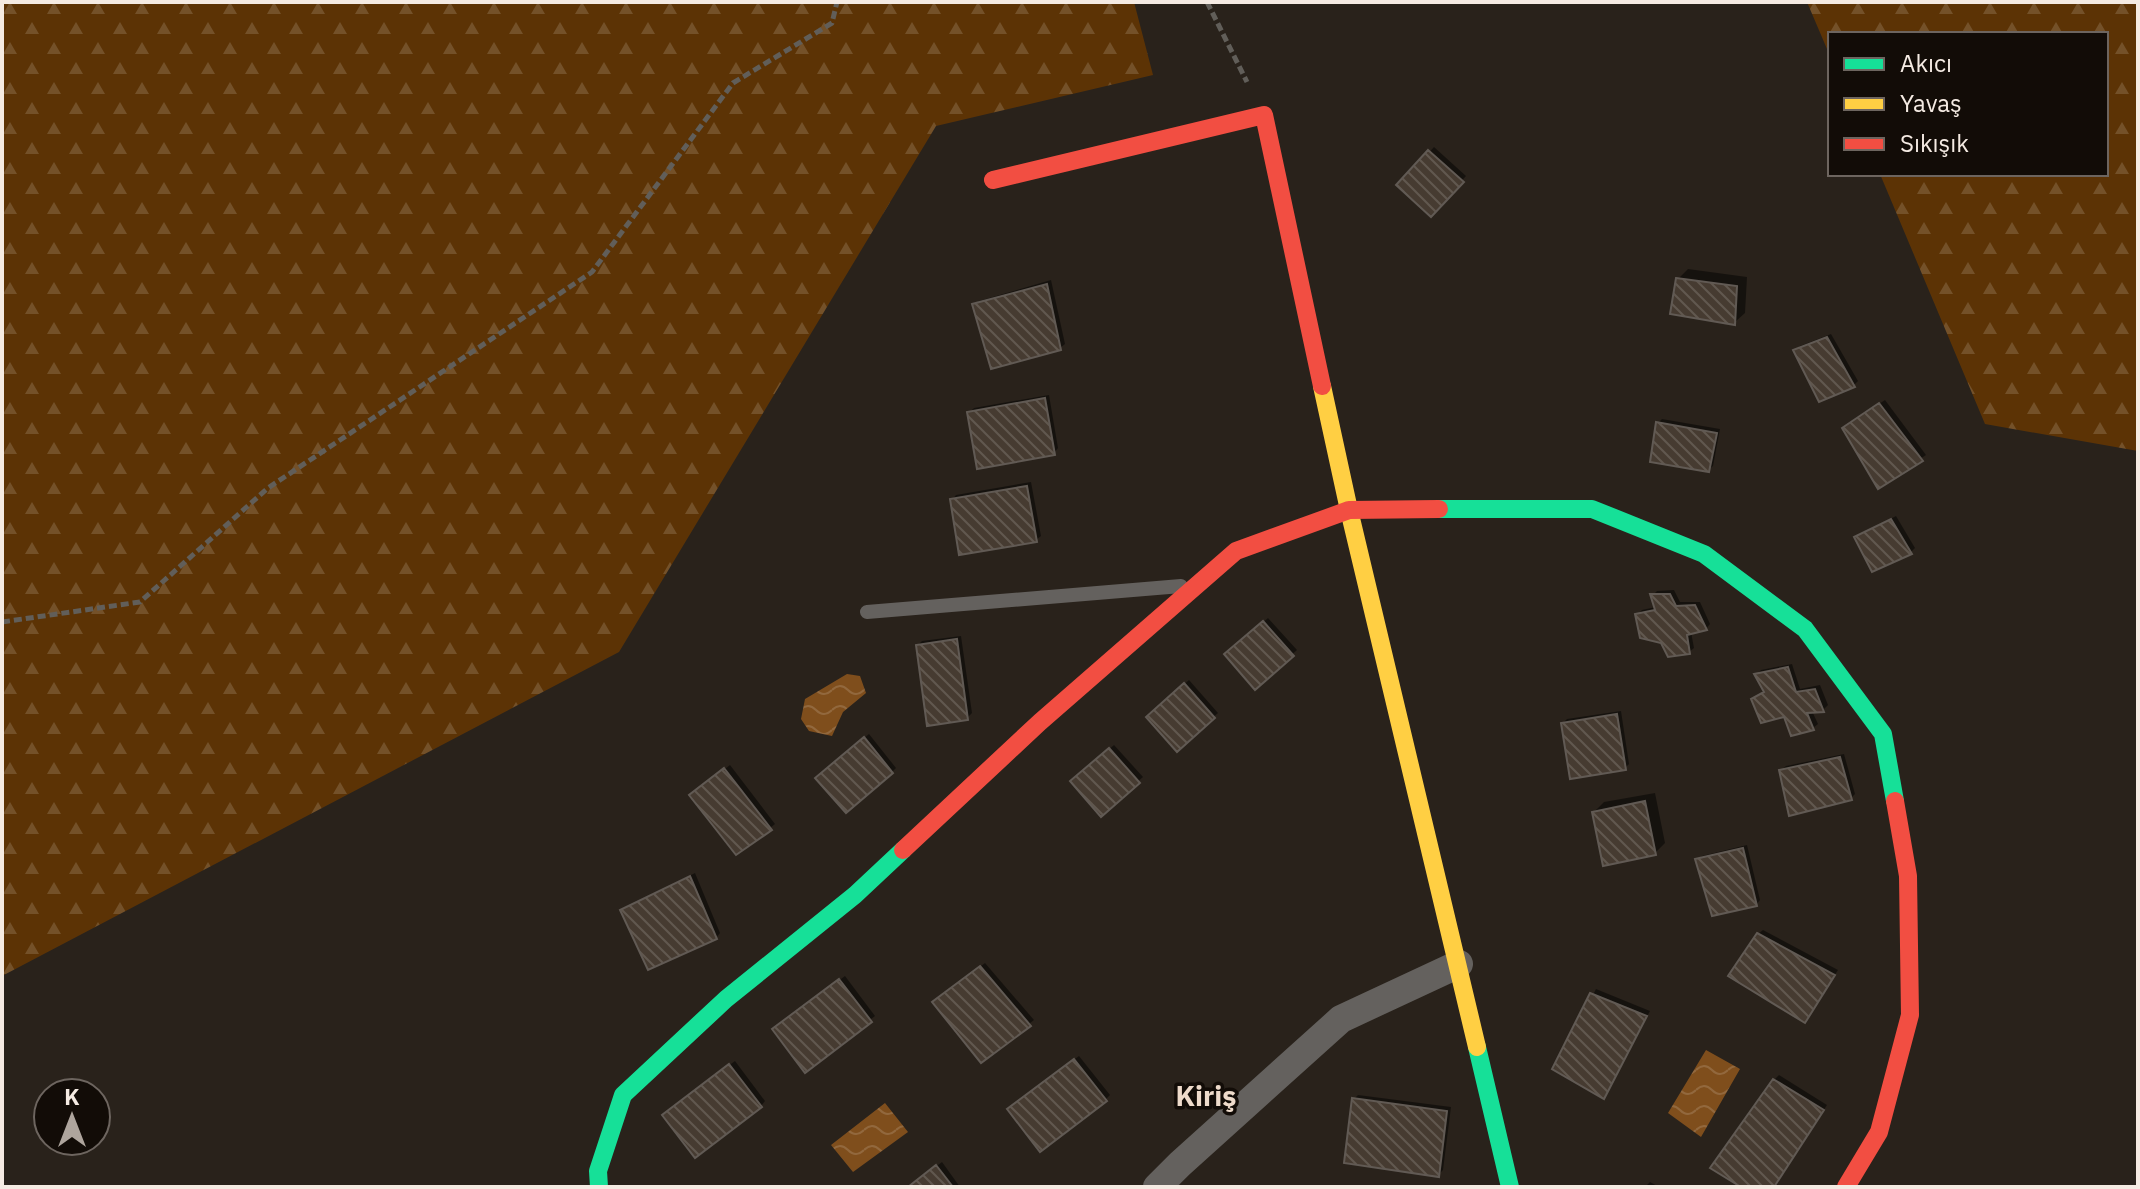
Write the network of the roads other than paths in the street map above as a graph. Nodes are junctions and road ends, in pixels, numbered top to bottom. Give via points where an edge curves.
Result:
1 (993, 180) dead end
2 (1349, 510) junction
3 (1197, 585) junction
4 (867, 612) dead end
5 (1459, 964) junction
6 (599, 1187) edge
7 (1157, 1187) edge
8 (1510, 1187) edge
9 (1846, 1187) edge

1 - 2 street via 1264,115
2 - 3 street via 1236,551
2 - 5 street
2 - 9 street via 1592,509 1704,554 1805,629 1883,734 1908,876 1910,1015 1879,1132
3 - 4 lane
3 - 6 street via 855,895 726,999 623,1095 598,1171
5 - 7 street via 1341,1019
5 - 8 street

